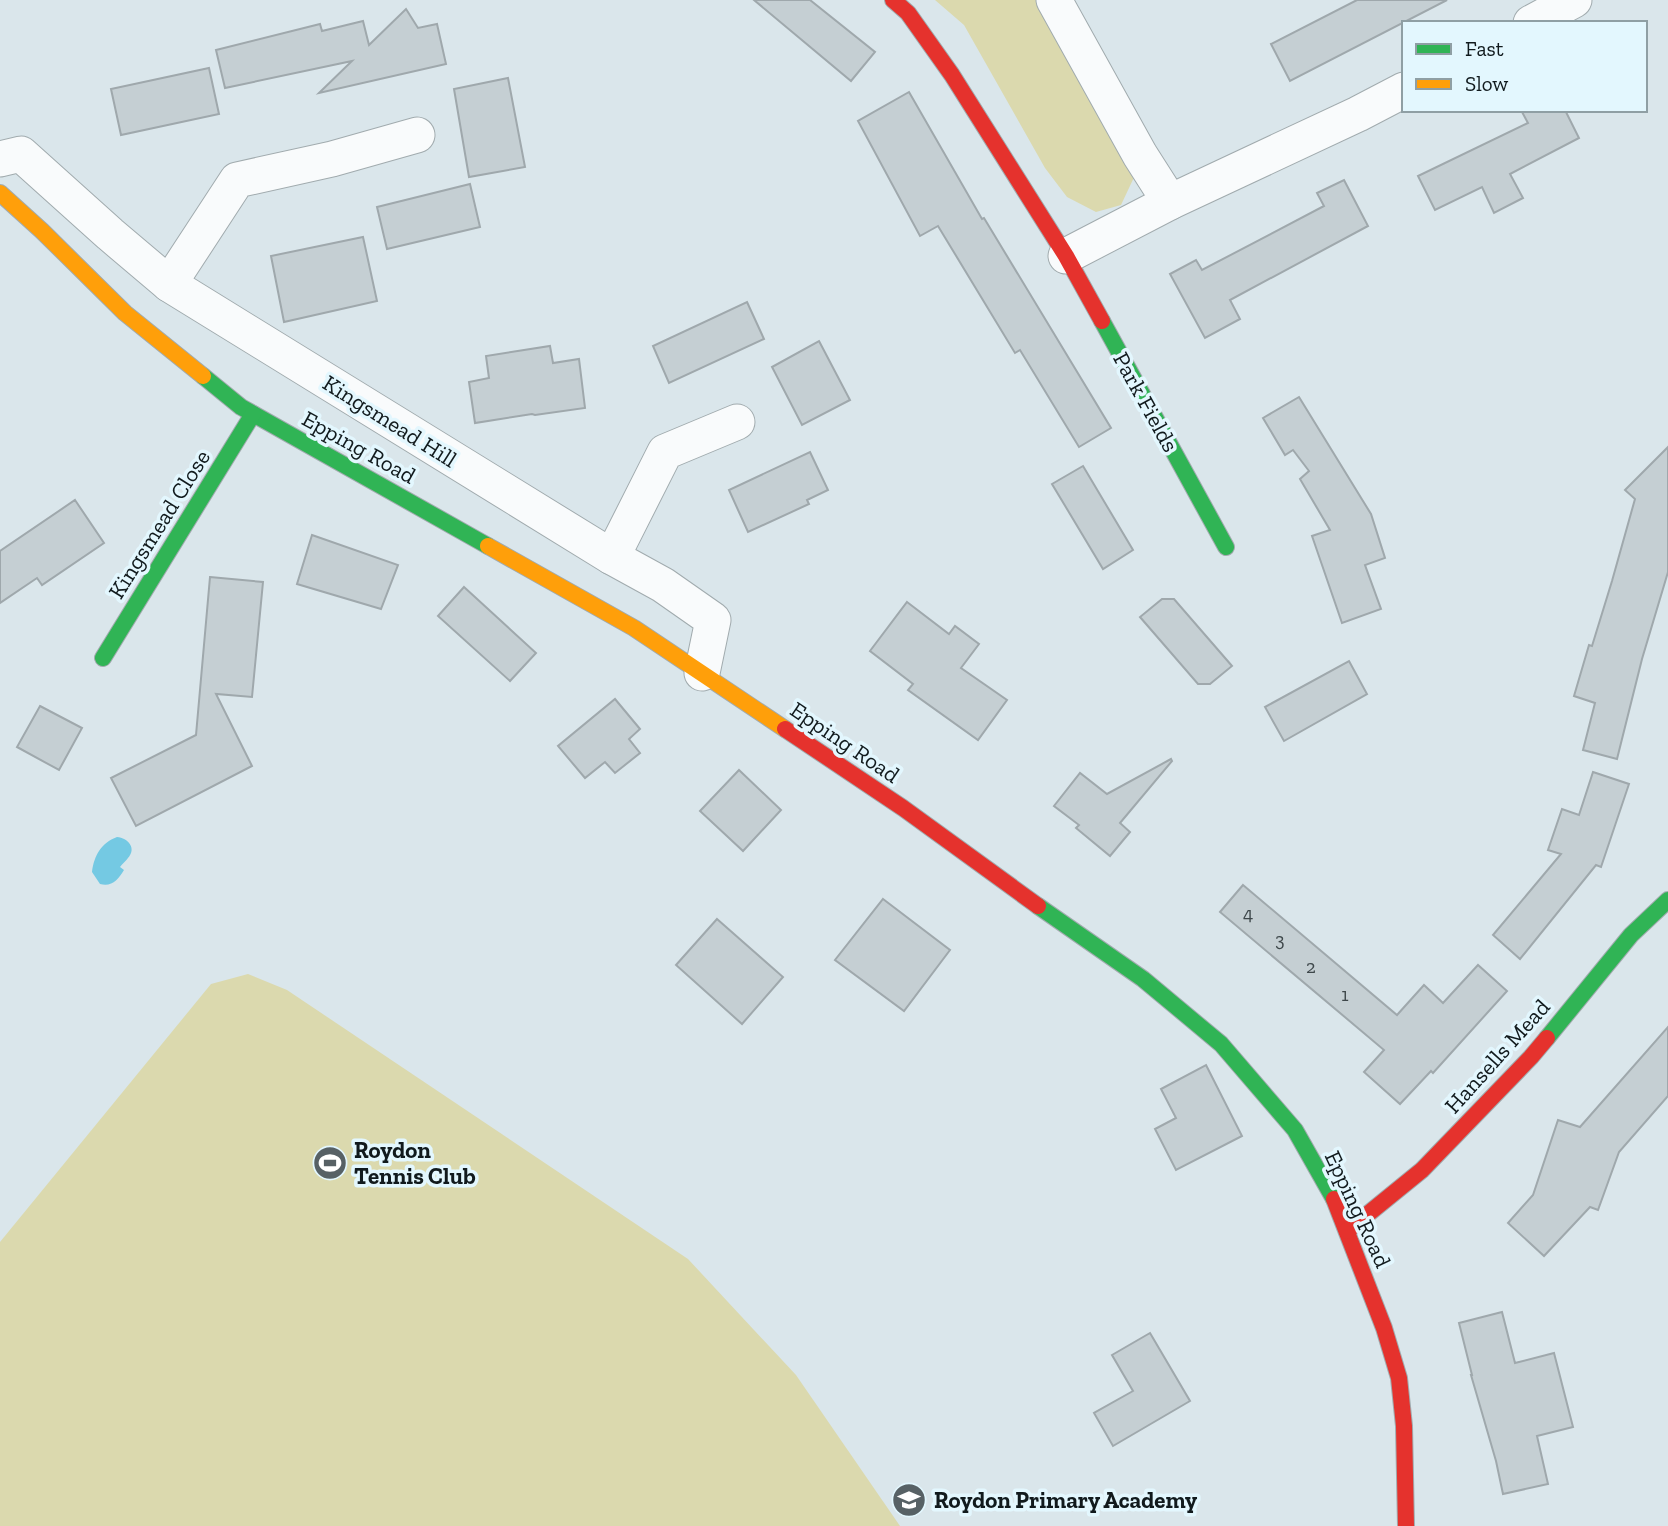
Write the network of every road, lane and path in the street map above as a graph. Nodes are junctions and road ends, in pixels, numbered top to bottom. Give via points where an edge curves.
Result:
1 (893, 0) edge
2 (1054, 0) edge
3 (1573, 0) edge
4 (1535, 21) edge
5 (1402, 91) edge
6 (417, 135) dead end
7 (0, 159) edge
8 (0, 193) edge
9 (1170, 202) junction
10 (1066, 256) junction
11 (169, 284) junction
12 (253, 414) junction
13 (737, 422) dead end
14 (1226, 547) dead end
15 (611, 557) junction
16 (103, 658) dead end
17 (702, 673) junction
18 (1668, 900) edge
19 (1347, 1231) junction
20 (1406, 1526) edge

1 - 10 main road, Park Fields via 908,13 952,75
2 - 9 street
3 - 4 street
5 - 9 street
6 - 11 street via 237,180
7 - 11 street, Kingsmead Hill via 21,154
8 - 12 main road, Epping Road via 125,313
9 - 10 street
10 - 14 main road, Park Fields
11 - 15 street, Kingsmead Hill
12 - 16 main road, Kingsmead Close
12 - 17 main road, Epping Road via 634,628
13 - 15 street via 665,452
15 - 17 street, Kingsmead Hill via 663,585 713,620
17 - 19 main road, Epping Road via 903,808 1143,979 1221,1044 1295,1130 1332,1194
18 - 19 main road, Hansells Mead via 1631,935 1531,1056 1422,1170
19 - 20 main road, Epping Road via 1399,1378

